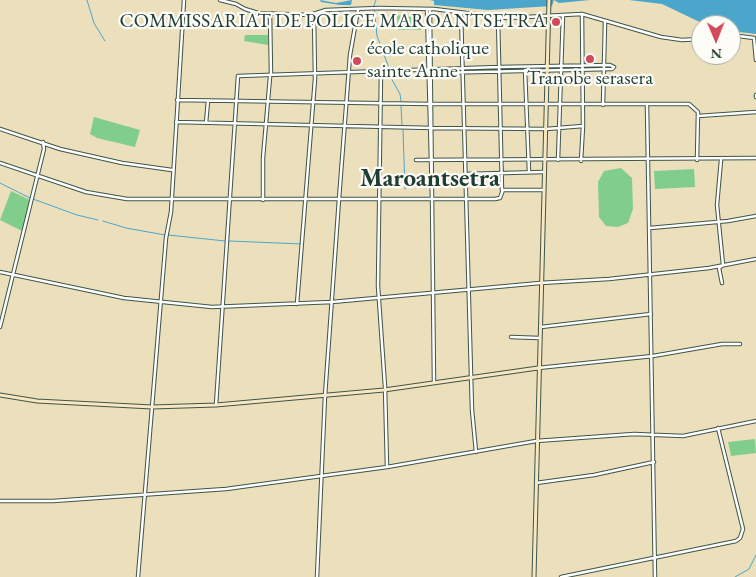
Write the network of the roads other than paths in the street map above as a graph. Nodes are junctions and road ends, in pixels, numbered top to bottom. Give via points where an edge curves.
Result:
1 (184, 0) edge
2 (220, 0) edge
3 (549, 0) edge
4 (428, 9) junction
5 (358, 10) junction
6 (258, 13) junction
7 (461, 13) junction
8 (270, 14) junction
9 (314, 14) junction
10 (549, 14) junction
11 (582, 14) junction
12 (564, 15) junction
13 (255, 17) dead end
14 (498, 18) junction
15 (605, 21) junction
16 (741, 36) edge
17 (691, 40) edge
18 (756, 60) edge
19 (604, 67) junction
20 (547, 68) junction
21 (560, 68) junction
22 (582, 68) junction
23 (499, 69) junction
24 (462, 70) junction
25 (525, 70) junction
26 (429, 71) junction
27 (381, 72) junction
28 (349, 73) junction
29 (315, 74) junction
30 (270, 76) junction
31 (178, 100) junction
32 (208, 101) junction
33 (236, 101) junction
34 (268, 102) junction
35 (313, 102) junction
36 (346, 102) junction
37 (381, 103) junction
38 (430, 104) junction
39 (464, 104) junction
40 (500, 104) junction
41 (527, 104) junction
42 (546, 104) junction
43 (559, 104) junction
44 (584, 104) junction
45 (603, 105) junction
46 (647, 106) junction
47 (756, 112) edge
48 (698, 116) junction
49 (176, 122) junction
50 (206, 123) junction
51 (235, 124) junction
52 (267, 124) junction
53 (311, 125) junction
54 (344, 126) junction
55 (380, 126) junction
56 (584, 126) junction
57 (559, 127) junction
58 (431, 128) junction
59 (465, 128) junction
60 (501, 128) junction
61 (0, 129) edge
62 (528, 129) junction
63 (546, 129) junction
64 (43, 142) junction
65 (756, 158) edge
66 (528, 159) junction
67 (545, 159) junction
68 (416, 160) dead end
69 (431, 160) junction
70 (465, 160) junction
71 (502, 160) junction
72 (558, 160) junction
73 (696, 160) junction
74 (721, 160) junction
75 (582, 161) junction
76 (648, 161) junction
77 (0, 163) edge
78 (172, 170) junction
79 (528, 172) junction
80 (544, 172) junction
81 (502, 173) junction
82 (466, 174) junction
83 (38, 176) junction
84 (544, 190) junction
85 (502, 191) junction
86 (432, 198) junction
87 (466, 198) junction
88 (172, 199) junction
89 (305, 199) junction
90 (338, 199) junction
91 (379, 199) junction
92 (230, 200) junction
93 (264, 200) junction
94 (756, 216) edge
95 (718, 221) junction
96 (650, 228) junction
97 (756, 259) edge
98 (723, 265) junction
99 (0, 272) edge
100 (650, 274) junction
101 (12, 276) junction
102 (540, 283) junction
103 (722, 283) dead end
104 (470, 291) junction
105 (433, 294) junction
106 (378, 298) junction
107 (332, 302) junction
108 (162, 303) junction
109 (297, 304) junction
110 (223, 306) junction
111 (651, 314) junction
112 (0, 327) edge
113 (539, 327) junction
114 (511, 337) dead end
115 (539, 338) junction
116 (740, 344) dead end
117 (653, 356) junction
118 (538, 368) junction
119 (472, 377) junction
120 (434, 383) junction
121 (384, 390) junction
122 (0, 395) edge
123 (325, 396) junction
124 (216, 405) junction
125 (152, 407) junction
126 (756, 421) edge
127 (718, 428) junction
128 (653, 435) junction
129 (536, 441) junction
130 (476, 452) junction
131 (654, 462) junction
132 (386, 467) junction
133 (323, 476) junction
134 (536, 483) junction
135 (146, 495) junction
136 (0, 501) edge
137 (655, 556) junction
138 (138, 577) edge
139 (317, 577) edge
140 (534, 577) edge
141 (561, 577) edge
142 (654, 577) edge

1 - 31 street
2 - 6 street
3 - 10 main road
4 - 5 street
4 - 7 street
4 - 26 street
5 - 9 street via 326,10
5 - 28 street
6 - 8 street
6 - 13 street
7 - 14 street
7 - 24 street
8 - 9 street
8 - 30 street
9 - 29 street
10 - 12 street
10 - 14 street
10 - 20 main road
11 - 12 street
11 - 15 street
11 - 22 street
12 - 21 street
14 - 23 street
15 - 17 street via 661,37
15 - 19 street
16 - 18 street via 754,38
19 - 22 street
19 - 45 street
20 - 21 street
20 - 23 street
20 - 25 street
20 - 42 main road
21 - 22 street
21 - 43 street
22 - 44 street
23 - 24 street
23 - 25 street
23 - 40 street
24 - 26 street
24 - 39 street
25 - 41 street
26 - 27 street
26 - 38 street
27 - 28 street
27 - 37 street
28 - 29 street
28 - 36 street
29 - 30 street
29 - 35 street
30 - 33 street via 238,76
30 - 34 street
31 - 32 street
31 - 49 street
32 - 33 street
32 - 50 street
33 - 34 street
33 - 51 street
34 - 35 street
34 - 52 street
35 - 36 street
35 - 53 street
36 - 37 street
36 - 54 street
37 - 38 street
37 - 55 street
38 - 39 street
38 - 58 street
39 - 40 street
39 - 59 street
40 - 41 street
40 - 60 street
41 - 42 street
41 - 62 street
42 - 43 street
42 - 63 main road
43 - 44 street
43 - 57 street
44 - 45 street
44 - 56 street
45 - 46 street
46 - 48 street via 689,104 696,109
46 - 76 street
47 - 48 street
48 - 73 street
49 - 50 street
49 - 78 street
50 - 51 street
51 - 52 street
51 - 92 street
52 - 53 street
52 - 93 street via 263,158
53 - 54 street
53 - 89 street
54 - 55 street
54 - 90 street
55 - 58 street
55 - 91 street
56 - 57 street
56 - 75 street
57 - 63 street
57 - 72 street
58 - 59 street
58 - 69 street
59 - 60 street
59 - 70 street
60 - 62 street
60 - 71 street
61 - 64 street
62 - 63 street
62 - 66 street
63 - 67 main road
64 - 78 street via 122,163
64 - 83 street
65 - 74 street
66 - 67 street
66 - 71 street
66 - 79 street
67 - 72 street
67 - 80 main road
68 - 69 street
69 - 70 street
69 - 86 street
70 - 71 street
70 - 82 street
71 - 81 street
72 - 75 street
73 - 74 street
73 - 76 street
74 - 95 street
75 - 76 street
76 - 96 street
77 - 83 street
78 - 88 street
79 - 80 street
79 - 81 street
80 - 84 main road
81 - 82 street
81 - 85 street
82 - 87 street
83 - 88 street via 86,192 127,199
83 - 101 street
84 - 85 street
84 - 102 main road
85 - 87 street via 498,199
86 - 87 street
86 - 91 street
86 - 105 street
87 - 104 street
88 - 92 street
88 - 108 street
89 - 90 street
89 - 93 street
89 - 109 street
90 - 91 street
90 - 107 street
91 - 106 street
92 - 93 street
92 - 110 street
94 - 95 street
95 - 96 street
95 - 98 street
96 - 100 street
97 - 98 street
98 - 100 street
98 - 103 street via 719,268
99 - 101 street
100 - 102 street
100 - 111 street
101 - 108 street
101 - 112 street
102 - 104 street
102 - 113 main road
104 - 105 street
104 - 119 street
105 - 106 street
105 - 120 street
106 - 107 street
106 - 121 street
107 - 109 street
107 - 123 street
108 - 110 street
108 - 125 street
109 - 110 street
110 - 124 street
111 - 113 street
111 - 117 street
113 - 115 main road
114 - 115 street
115 - 118 main road
116 - 117 street
117 - 118 street
117 - 128 street
118 - 119 main road
118 - 129 main road
119 - 120 main road
119 - 130 street
120 - 121 main road
121 - 123 main road
121 - 132 street
122 - 125 main road via 37,401
123 - 124 main road
123 - 133 street
124 - 125 main road
125 - 135 street
126 - 127 street
127 - 128 street via 685,435
127 - 137 street via 743,530 741,535 736,540
128 - 129 street
128 - 131 street
129 - 130 street
129 - 134 main road
130 - 132 street
131 - 134 street
131 - 137 street
132 - 133 street
133 - 135 street via 226,489
133 - 139 street
134 - 140 main road
135 - 136 street
135 - 138 street
137 - 141 street
137 - 142 street

